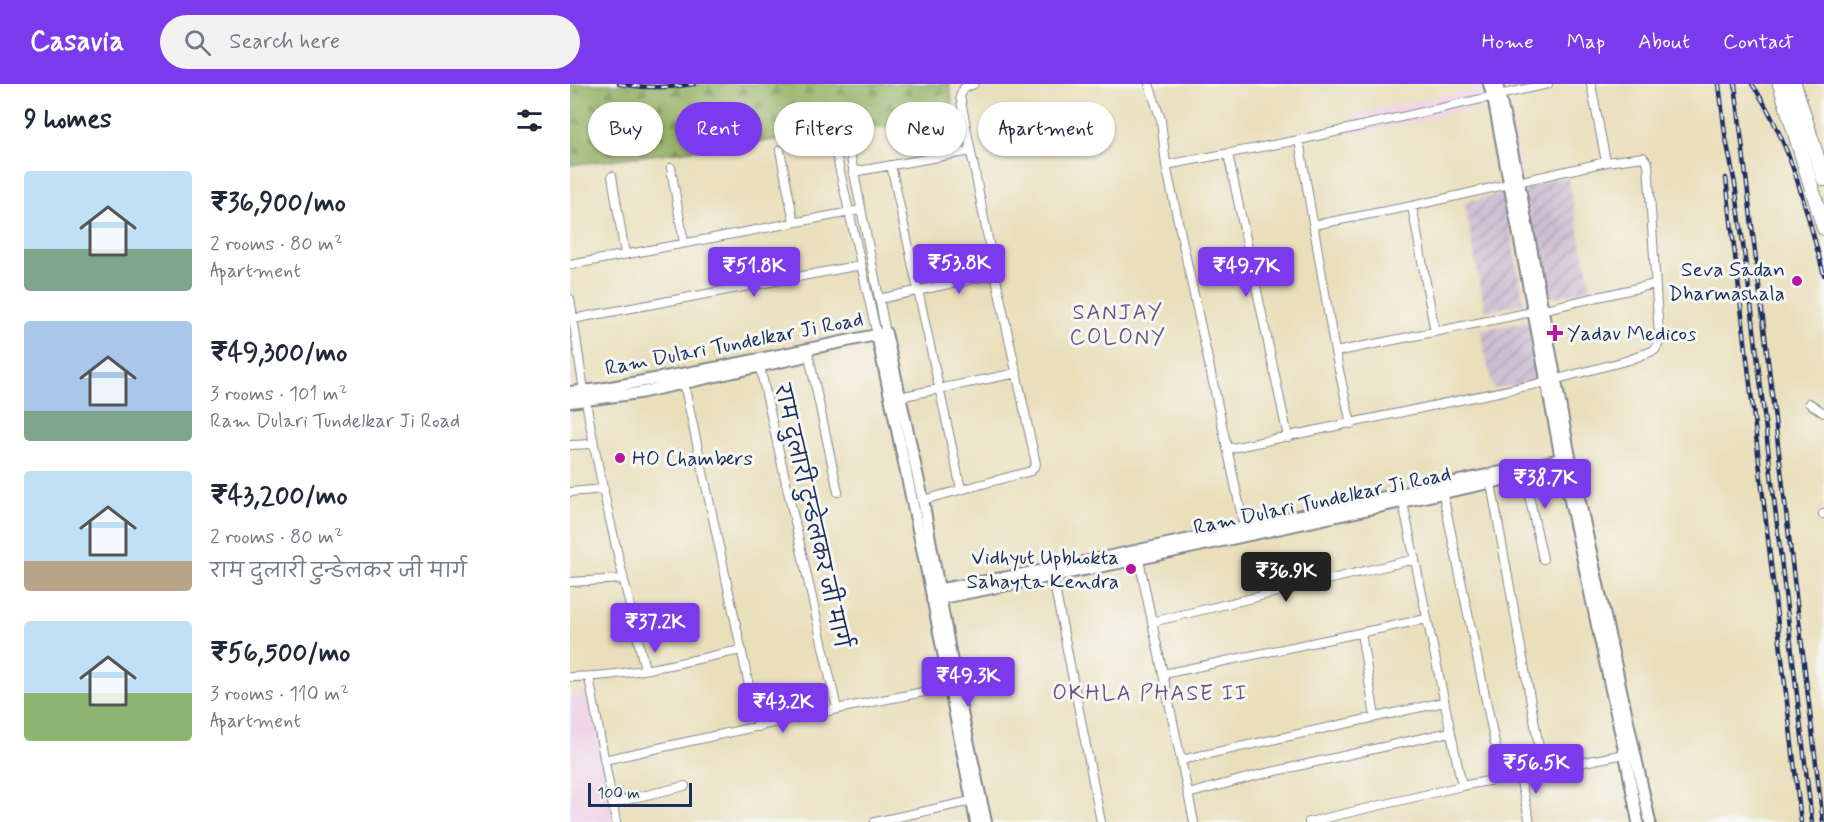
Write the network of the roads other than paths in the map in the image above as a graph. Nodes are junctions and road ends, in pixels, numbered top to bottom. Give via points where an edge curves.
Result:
1 (974, 84) edge
2 (1149, 84) edge
3 (1489, 84) edge
4 (1548, 84) edge
5 (1591, 84) edge
6 (1780, 84) edge
7 (1794, 84) edge
8 (1496, 92) edge
9 (1299, 140) junction
10 (971, 151) junction
11 (1228, 154) junction
12 (781, 156) edge
13 (836, 156) edge
14 (850, 156) edge
15 (1606, 162) junction
16 (891, 165) junction
17 (1166, 165) junction
18 (670, 168) dead end
19 (853, 172) junction
20 (612, 177) dead end
21 (1824, 178) edge
22 (1514, 183) junction
23 (1412, 206) junction
24 (861, 210) junction
25 (849, 212) junction
26 (794, 222) junction
27 (1314, 225) junction
28 (1824, 228) edge
29 (684, 243) junction
30 (625, 254) junction
31 (570, 265) edge
32 (861, 265) junction
33 (995, 274) junction
34 (1655, 284) junction
35 (918, 290) junction
36 (570, 299) edge
37 (879, 299) junction
38 (1537, 311) junction
39 (573, 319) junction
40 (1436, 332) junction
41 (882, 337) junction
42 (1335, 352) junction
43 (809, 356) junction
44 (760, 367) junction
45 (1017, 373) junction
46 (683, 378) junction
47 (1550, 381) junction
48 (939, 389) junction
49 (570, 392) edge
50 (585, 396) junction
51 (899, 397) junction
52 (570, 402) edge
53 (1809, 403) dead end
54 (1824, 413) edge
55 (1351, 424) junction
56 (1288, 437) junction
57 (594, 444) junction
58 (570, 446) edge
59 (1227, 449) junction
60 (1565, 463) junction
61 (1523, 471) junction
62 (1490, 479) junction
63 (604, 489) junction
64 (961, 489) junction
65 (570, 492) edge
66 (838, 492) dead end
67 (1443, 494) junction
68 (1402, 498) junction
69 (923, 500) junction
70 (1245, 532) junction
71 (1138, 555) junction
72 (1415, 559) junction
73 (1543, 559) dead end
74 (1052, 573) junction
75 (623, 579) junction
76 (570, 582) edge
77 (935, 595) junction
78 (1426, 619) junction
79 (1152, 622) junction
80 (1361, 633) junction
81 (741, 650) junction
82 (645, 669) junction
83 (1163, 674) junction
84 (570, 677) edge
85 (589, 677) junction
86 (953, 686) junction
87 (1444, 702) junction
88 (837, 709) junction
89 (1376, 717) junction
90 (758, 727) junction
91 (1450, 732) junction
92 (1625, 754) junction
93 (604, 760) junction
94 (1181, 760) junction
95 (1543, 769) junction
96 (1519, 774) junction
97 (1502, 777) junction
98 (685, 786) dead end
99 (1462, 786) junction
100 (1188, 794) junction
101 (976, 800) junction
102 (612, 803) junction
103 (616, 822) edge
104 (875, 822) edge
105 (976, 822) edge
106 (986, 822) edge
107 (1101, 822) edge
108 (1194, 822) edge
109 (1309, 822) edge
110 (1530, 822) edge
111 (1638, 822) edge
112 (1650, 822) edge

1 - 10 street via 960,94
2 - 17 street via 1161,120
3 - 8 street
4 - 8 street
5 - 15 street
6 - 28 highway
7 - 21 highway
8 - 9 street
8 - 22 street
9 - 11 street
9 - 27 street
10 - 16 street
10 - 33 street
11 - 17 street
11 - 56 street
12 - 26 street
13 - 25 street
14 - 19 street
15 - 22 street
15 - 34 street via 1640,156 1648,163
16 - 19 street
16 - 35 street
17 - 59 street
18 - 29 street
19 - 24 street
20 - 30 street
22 - 23 street
22 - 38 street
23 - 27 street
23 - 40 street
24 - 25 street
24 - 37 street
25 - 26 street
25 - 32 street
26 - 29 street
27 - 42 street
29 - 30 street
30 - 31 street
32 - 39 street
32 - 41 street
33 - 35 street
33 - 45 street
34 - 38 street
34 - 47 street via 1659,343 1655,350
35 - 37 street
35 - 48 street
36 - 39 street
37 - 41 street
38 - 40 street
38 - 47 street
39 - 50 street
40 - 42 street
41 - 43 street, Ram Dulari Tundelkar Ji Road
41 - 46 street, Ram Dulari Tundelkar Ji Road
41 - 51 street, Ram Dulari Tundelkar Ji Road
41 - 77 street, Ram Dulari Tundelkar Ji Road
42 - 55 street
43 - 44 street, Ram Dulari Tundelkar Ji Road
43 - 66 street, राम दुलारी टुन्डेलकर जी मार्ग
44 - 46 street, Ram Dulari Tundelkar Ji Road
44 - 88 street, राम दुलारी टुन्डेलकर जी मार्ग
45 - 48 street
45 - 64 street via 1034,468
46 - 50 street, Ram Dulari Tundelkar Ji Road via 639,393
46 - 81 street
47 - 55 street
47 - 60 street
48 - 51 street
48 - 64 street
49 - 50 street
50 - 52 street
50 - 57 street
51 - 69 street, Ram Dulari Tundelkar Ji Road
53 - 54 street
55 - 56 street
56 - 59 street
57 - 58 street
57 - 63 street
59 - 70 street
60 - 61 street, Ram Dulari Tundelkar Ji Road
60 - 92 street
60 - 112 street
61 - 62 street, Ram Dulari Tundelkar Ji Road
61 - 73 street
62 - 67 street, Ram Dulari Tundelkar Ji Road
62 - 68 street, Ram Dulari Tundelkar Ji Road
62 - 95 street
63 - 65 street
63 - 75 street
64 - 69 street
67 - 68 street, Ram Dulari Tundelkar Ji Road
67 - 97 street
68 - 70 street, Ram Dulari Tundelkar Ji Road
68 - 72 street
69 - 77 street, Ram Dulari Tundelkar Ji Road
70 - 71 street, Ram Dulari Tundelkar Ji Road
71 - 74 street, Ram Dulari Tundelkar Ji Road
71 - 79 street
72 - 78 street
72 - 79 street
74 - 77 street, Ram Dulari Tundelkar Ji Road
74 - 107 street
75 - 76 street
75 - 82 street
77 - 86 street, Ram Dulari Tundelkar Ji Road
78 - 80 street
78 - 87 street
79 - 83 street
80 - 83 street
80 - 89 street
81 - 82 street
81 - 90 street
82 - 85 street
83 - 94 street
84 - 85 street
85 - 93 street
86 - 88 street
86 - 101 street, Ram Dulari Tundelkar Ji Road
87 - 89 street
87 - 91 street
88 - 90 street
89 - 94 street
90 - 93 street
91 - 99 street
91 - 100 street
92 - 95 street
92 - 111 street
93 - 102 street
94 - 100 street
95 - 96 street
96 - 97 street
96 - 110 street
97 - 99 street
98 - 102 street
99 - 109 street
100 - 108 street
101 - 104 street
101 - 105 street, Ram Dulari Tundelkar Ji Road
101 - 106 street, Ram Dulari Tundelkar Ji Road
102 - 103 street

